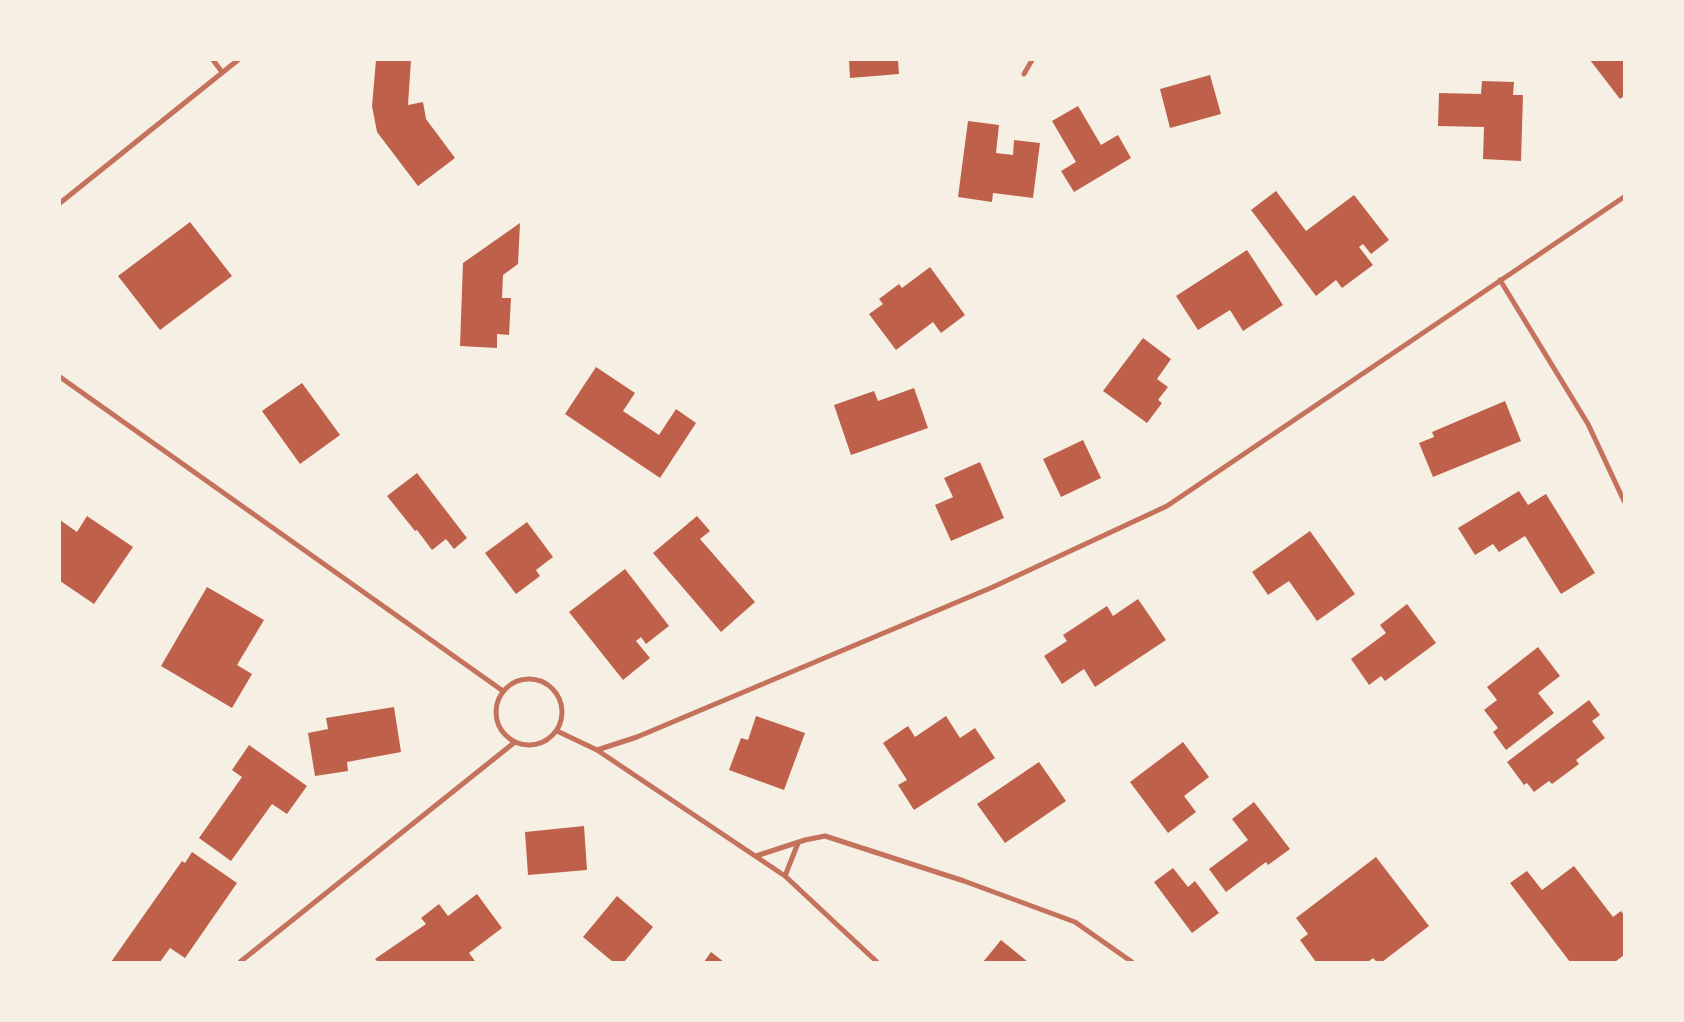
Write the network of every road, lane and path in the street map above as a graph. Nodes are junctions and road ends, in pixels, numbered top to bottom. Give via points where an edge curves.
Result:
1 (213, 60) edge
2 (238, 60) edge
3 (1032, 60) edge
4 (222, 72) junction
5 (1024, 74) dead end
6 (1624, 197) edge
7 (60, 203) edge
8 (1500, 280) junction
9 (60, 377) edge
10 (1624, 501) edge
11 (503, 691) junction
12 (556, 731) junction
13 (515, 742) junction
14 (597, 750) junction
15 (798, 843) junction
16 (756, 856) junction
17 (785, 876) junction
18 (240, 962) edge
19 (877, 962) edge
20 (1132, 962) edge

1 - 4 street
2 - 4 street
3 - 5 street
4 - 7 street
6 - 8 street
8 - 10 street via 1588,424
8 - 14 street via 1167,506 993,587 636,737
9 - 11 street
11 - 12 street via 522,679 545,681 554,688 563,709 562,721
11 - 13 street via 498,700 496,719 506,737
12 - 13 street via 548,740 538,744
12 - 14 street
13 - 18 street
14 - 16 street
15 - 16 street
15 - 17 street
15 - 20 street via 825,836 964,880 1075,922
16 - 17 street
17 - 19 street

